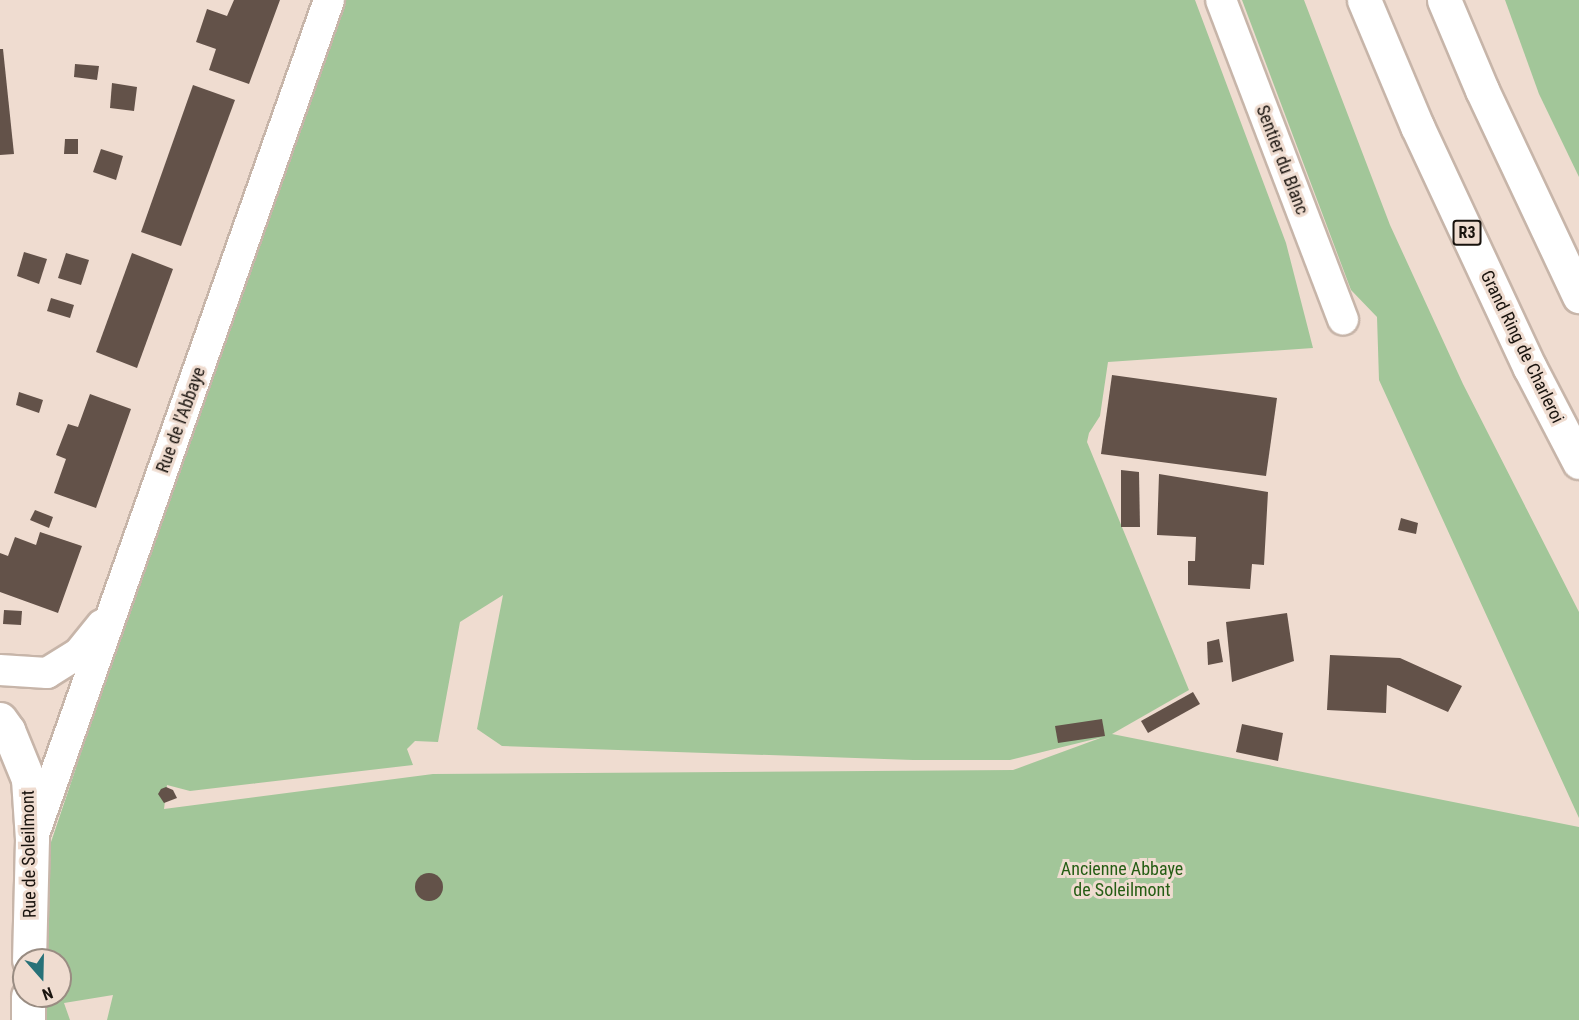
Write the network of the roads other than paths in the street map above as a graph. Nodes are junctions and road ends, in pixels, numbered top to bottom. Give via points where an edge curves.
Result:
1 (329, 0) edge
2 (1221, 0) edge
3 (1364, 0) edge
4 (1444, 0) edge
5 (1579, 296) edge
6 (1343, 320) dead end
7 (1579, 462) edge
8 (112, 613) junction
9 (0, 670) edge
10 (0, 720) edge
11 (32, 839) junction
12 (29, 948) edge

1 - 8 street, Rue de l'Abbaye
2 - 6 street, Sentier du Blanc
3 - 7 main road, Grand Ring de Charleroi / R3 via 1461,221
4 - 5 main road
8 - 9 street via 79,652 47,673
8 - 11 street, Rue de l'Abbaye
10 - 11 main road, Rue de Soleilmont via 28,779
11 - 12 main road, Rue de Soleilmont

